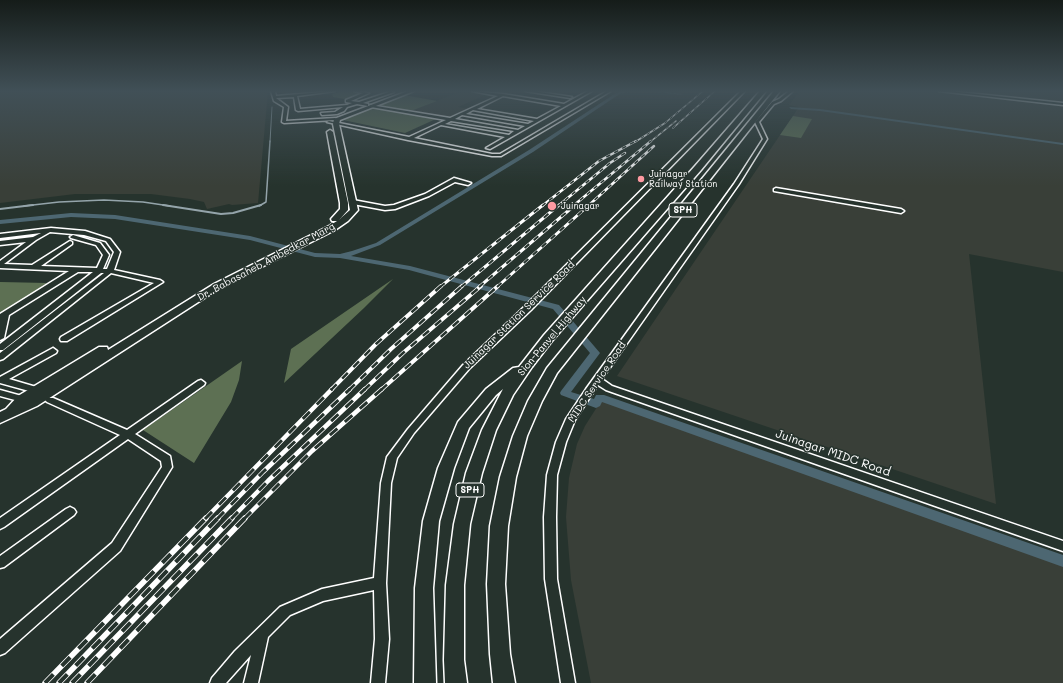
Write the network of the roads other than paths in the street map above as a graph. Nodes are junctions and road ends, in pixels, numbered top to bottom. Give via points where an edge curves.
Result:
1 (334, 123) edge
2 (334, 123) edge
3 (342, 123) edge
4 (472, 123) edge
5 (515, 123) edge
6 (532, 123) edge
7 (550, 123) edge
8 (711, 123) edge
9 (736, 123) edge
10 (753, 123) edge
11 (755, 123) edge
12 (440, 124) joint
13 (528, 125) junction
14 (519, 131) junction
15 (509, 136) junction
16 (410, 138) junction
17 (488, 148) dead end
18 (344, 161) junction
19 (336, 162) junction
20 (468, 183) dead end
21 (776, 190) dead end
22 (354, 202) junction
23 (901, 211) dead end
24 (328, 226) junction
25 (50, 230) junction
26 (43, 234) junction
27 (0, 236) edge
28 (0, 239) edge
29 (34, 239) junction
30 (0, 243) edge
31 (70, 243) dead end
32 (265, 259) junction
33 (0, 265) edge
34 (33, 268) junction
35 (77, 269) junction
36 (99, 271) junction
37 (110, 271) junction
38 (2, 316) edge
39 (0, 338) edge
40 (64, 339) dead end
41 (0, 348) edge
42 (53, 351) dead end
43 (0, 357) edge
44 (527, 364) junction
45 (1, 380) edge
46 (597, 380) junction
47 (201, 383) dead end
48 (36, 390) junction
49 (0, 393) edge
50 (49, 397) junction
51 (22, 399) junction
52 (33, 403) junction
53 (4, 416) edge
54 (127, 434) junction
55 (70, 512) dead end
56 (0, 524) edge
57 (1063, 546) edge
58 (0, 563) edge
59 (380, 583) junction
60 (262, 634) junction
61 (0, 648) edge
62 (217, 683) edge
63 (251, 683) edge
64 (378, 683) edge
65 (425, 683) edge
66 (456, 683) edge
67 (504, 683) edge
68 (568, 683) edge

1 - 18 main road
2 - 19 main road, Dr. Babasaheb Ambedkar Marg
3 - 16 street
4 - 14 street
5 - 13 street
6 - 13 street
7 - 16 street via 497,154
8 - 59 street, Juinagar Station Service Road via 466,367 392,457 386,483
9 - 44 highway, Sion-Panvel Highway / SPH
10 - 67 highway, Sion-Panvel Highway / SPH via 552,371 535,401 520,436 508,477 499,526 496,584
11 - 46 street, MIDC Service Road via 765,139
12 - 15 street
12 - 16 street
13 - 14 street
14 - 15 street
15 - 17 street
18 - 19 main road
18 - 22 main road
19 - 24 main road, Dr. Babasaheb Ambedkar Marg via 344,210
20 - 22 street via 454,180 395,208
21 - 23 street
22 - 24 main road, Dr. Babasaheb Ambedkar Marg via 354,210 345,219
24 - 32 main road, Dr. Babasaheb Ambedkar Marg
25 - 26 street
25 - 27 street
25 - 37 street via 85,233 108,240 117,252
26 - 28 street
26 - 29 street
26 - 36 street via 79,237 98,244 106,255
29 - 30 street
29 - 33 street
31 - 34 street
32 - 48 main road, Dr. Babasaheb Ambedkar Marg via 210,284
32 - 50 main road, Dr. Babasaheb Ambedkar Marg via 217,286
33 - 34 street
34 - 35 street
35 - 36 street
35 - 38 street
36 - 37 street
36 - 41 street
37 - 40 street via 160,282
37 - 43 street
38 - 39 street
42 - 45 street
44 - 65 highway via 491,392 464,426 446,468 431,521 424,588
44 - 66 highway, Sion-Panvel Highway / SPH via 507,394 489,430 474,473 462,524 455,585
45 - 48 street
46 - 57 street, Juinagar MIDC Road via 609,388
46 - 68 street, MIDC Service Road via 571,419 561,442 552,475 551,580
47 - 54 street
48 - 50 street
48 - 51 main road, Dr. Babasaheb Ambedkar Marg
49 - 51 street
50 - 52 main road, Dr. Babasaheb Ambedkar Marg
50 - 54 street
51 - 52 street
51 - 53 main road, Dr. Babasaheb Ambedkar Marg
52 - 53 main road, Dr. Babasaheb Ambedkar Marg
54 - 56 street
54 - 61 street via 166,459 168,467 116,547
55 - 58 street
59 - 60 street via 322,594 285,611
59 - 64 street, Juinagar Station Service Road via 382,639
60 - 62 street
60 - 63 street

